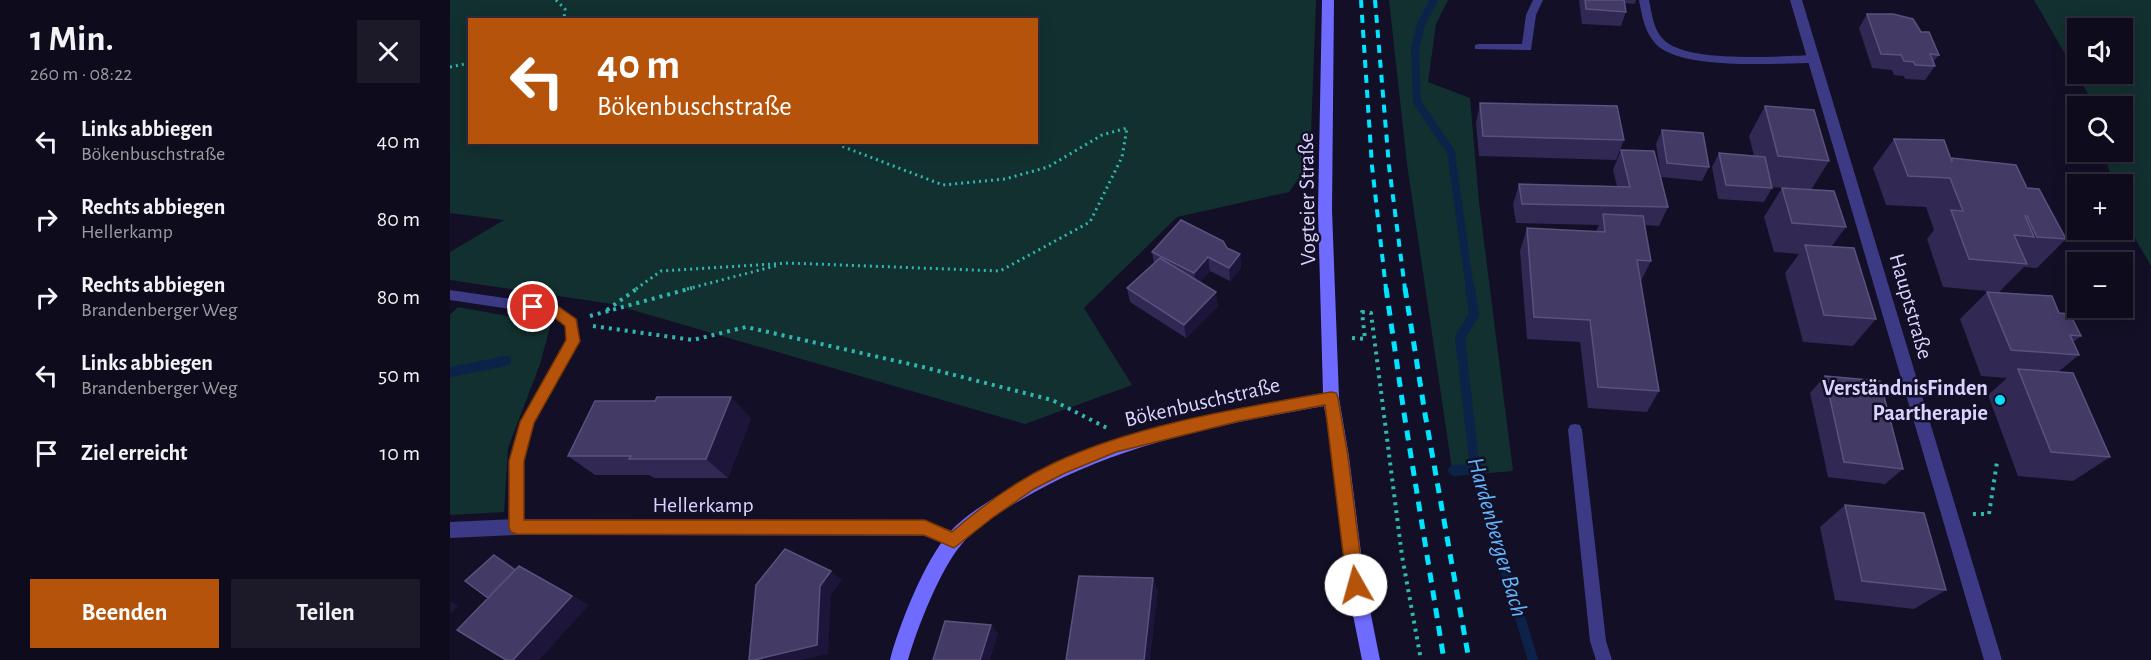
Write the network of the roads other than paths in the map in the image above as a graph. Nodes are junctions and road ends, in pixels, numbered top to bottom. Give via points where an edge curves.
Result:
1 (1328, 0) edge
2 (1538, 0) edge
3 (1644, 0) edge
4 (1796, 0) edge
5 (1479, 47) dead end
6 (1814, 60) junction
7 (450, 295) edge
8 (1331, 398) junction
9 (1575, 430) dead end
10 (516, 527) junction
11 (450, 530) edge
12 (954, 540) junction
13 (899, 660) edge
14 (1371, 660) edge
15 (1604, 660) edge
16 (1993, 660) edge

1 - 8 main road, Vogteier Straße via 1325,210
2 - 5 lane via 1530,15 1527,48
3 - 6 lane via 1649,28 1662,45 1692,58
4 - 6 street, Hauptstraße
6 - 16 street, Hauptstraße
7 - 10 lane via 554,310 572,323 573,341 527,422 517,461
8 - 12 main road, Bökenbuschstraße via 1240,414 1132,440 1029,484 986,512
8 - 14 main road, Vogteier Straße via 1356,585
9 - 15 lane via 1598,641
10 - 11 street, Hellerkamp
10 - 12 street, Hellerkamp via 925,528
12 - 13 main road, Bökenbuschstraße via 921,599

